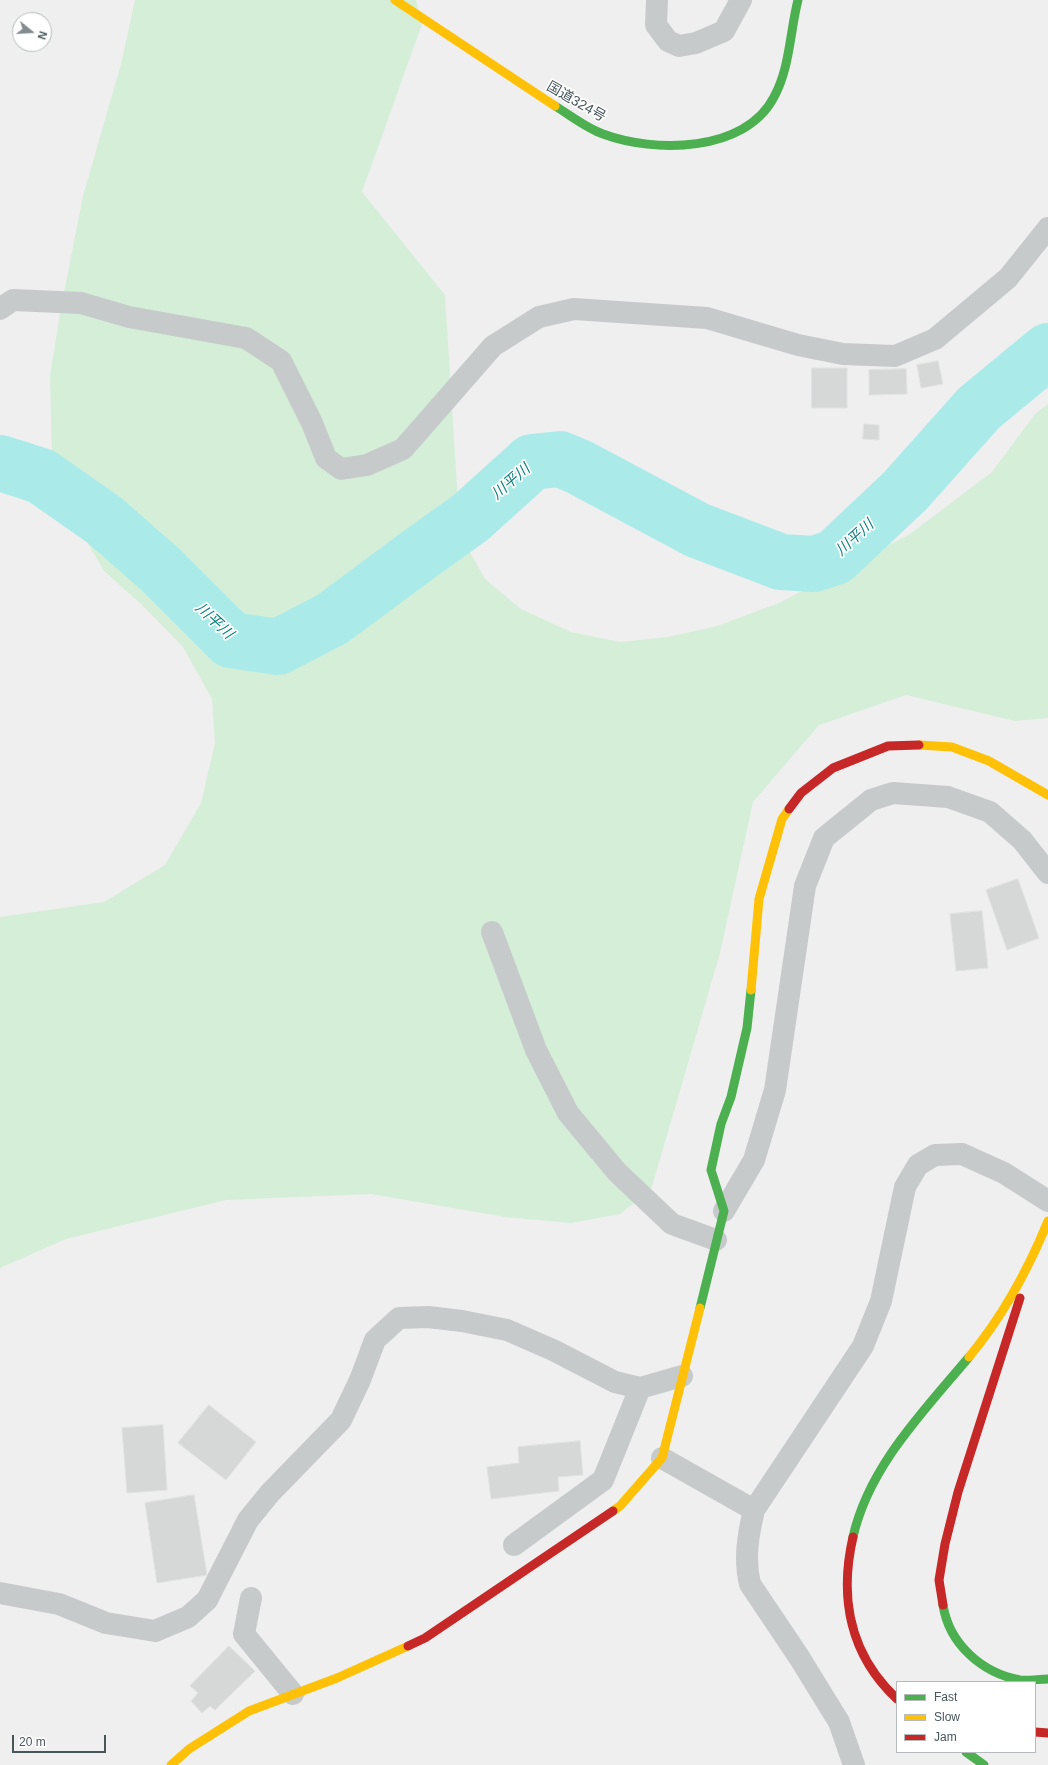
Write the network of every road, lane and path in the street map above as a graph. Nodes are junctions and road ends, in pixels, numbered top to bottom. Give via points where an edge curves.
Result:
1 (395, 0) edge
2 (657, 0) edge
3 (741, 0) edge
4 (798, 0) edge
5 (1048, 228) edge
6 (0, 309) edge
7 (1048, 795) edge
8 (1048, 873) edge
9 (492, 932) dead end
10 (1048, 1201) edge
11 (724, 1211) junction
12 (1048, 1221) edge
13 (716, 1240) junction
14 (1034, 1257) junction
15 (682, 1376) junction
16 (640, 1388) junction
17 (662, 1458) junction
18 (754, 1510) junction
19 (514, 1545) dead end
20 (0, 1593) edge
21 (251, 1598) dead end
22 (1048, 1679) edge
23 (293, 1694) junction
24 (896, 1698) edge
25 (967, 1753) edge
26 (171, 1765) edge
27 (854, 1765) edge
28 (984, 1765) edge

1 - 4 main road, 国道324号 via 565,113 602,133 652,145 697,144 733,135 769,106 780,88
2 - 3 street via 656,25 668,41 679,46 696,43 724,31
5 - 6 street via 1008,278 935,339 895,356 843,354 798,345 707,318 574,309 540,317 493,346 404,449 367,465 341,469 326,458 312,423 281,361 246,338 129,317 81,303 13,300
7 - 11 main road via 989,761 952,747 916,745 888,746 833,768 797,798 782,819 759,899 747,1028 711,1170
8 - 11 street via 1022,840 990,812 948,797 893,793 871,800 824,838 805,886 775,1090 754,1160
9 - 13 street via 536,1050 568,1113 617,1172 672,1224
10 - 18 street via 1004,1173 962,1154 934,1155 918,1164 905,1187 881,1301 863,1346
11 - 13 main road
12 - 14 main road
13 - 15 main road
14 - 22 main road via 958,1492 945,1544 940,1580 944,1611 952,1632 973,1659 996,1673 1021,1680
14 - 24 main road via 1000,1315 896,1446 874,1479 859,1514 850,1550 846,1585 849,1618 859,1647 872,1671
15 - 16 street
15 - 17 main road
16 - 19 street via 603,1480
16 - 20 street via 615,1382 553,1350 506,1330 428,1317 398,1318 375,1340 341,1420 270,1493 248,1520 207,1600 188,1617 155,1631 106,1623 59,1604
17 - 18 street
17 - 23 main road via 620,1506 425,1638 337,1678
18 - 27 street via 748,1534 747,1570 750,1584 839,1722
21 - 23 street via 244,1634
23 - 26 main road via 249,1711 188,1749
25 - 28 main road

